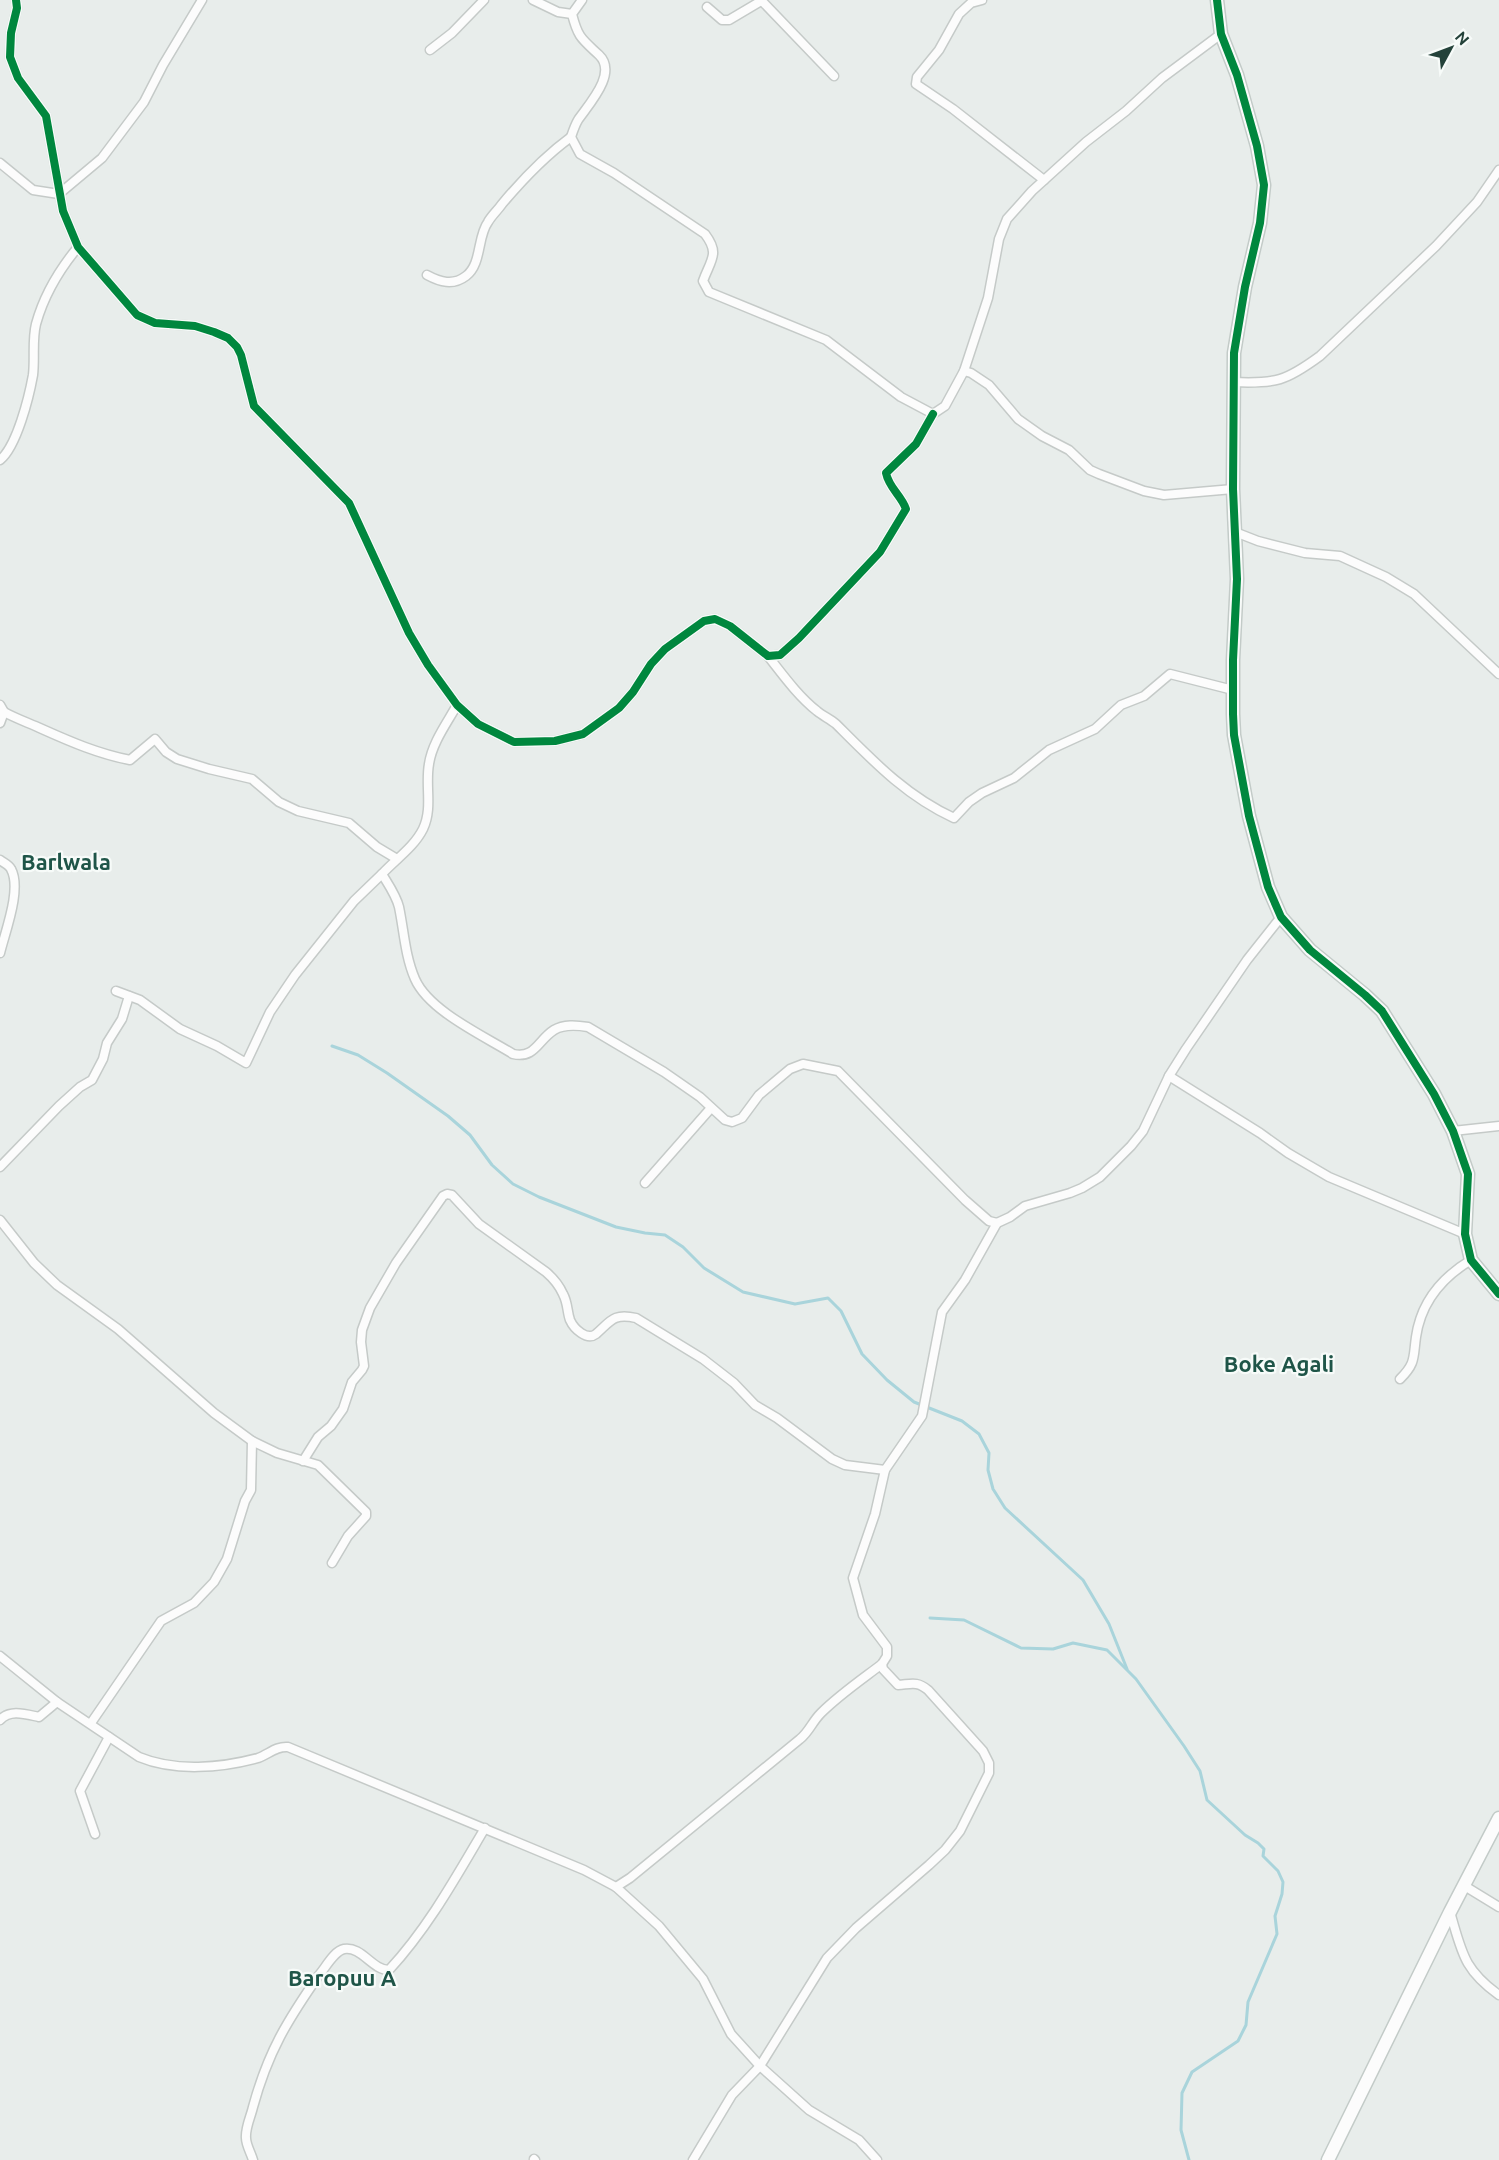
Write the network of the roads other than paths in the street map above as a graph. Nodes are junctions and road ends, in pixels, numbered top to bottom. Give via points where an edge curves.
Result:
1 (16, 0) edge
2 (202, 0) edge
3 (484, 0) edge
4 (534, 0) edge
5 (582, 0) edge
6 (982, 0) edge
7 (1217, 0) edge
8 (761, 1) edge
9 (707, 7) dead end
10 (572, 14) junction
11 (1221, 34) junction
12 (430, 50) dead end
13 (834, 76) dead end
14 (571, 137) junction
15 (0, 163) edge
16 (1499, 170) edge
17 (1044, 180) junction
18 (59, 194) junction
19 (78, 247) junction
20 (427, 275) dead end
21 (964, 371) junction
22 (1233, 382) junction
23 (933, 414) junction
24 (0, 460) edge
25 (1233, 489) junction
26 (1235, 532) junction
27 (768, 656) junction
28 (1499, 674) edge
29 (1233, 690) junction
30 (457, 705) junction
31 (2, 709) edge
32 (0, 723) edge
33 (398, 859) junction
34 (0, 860) edge
35 (382, 874) junction
36 (1281, 916) junction
37 (0, 953) edge
38 (116, 991) dead end
39 (129, 996) junction
40 (1169, 1076) junction
41 (711, 1108) junction
42 (1499, 1126) edge
43 (1453, 1131) junction
44 (0, 1167) edge
45 (645, 1183) dead end
46 (0, 1220) edge
47 (997, 1223) junction
48 (1465, 1234) junction
49 (1471, 1260) junction
50 (1499, 1294) edge
51 (1400, 1379) dead end
52 (252, 1440) junction
53 (303, 1461) junction
54 (885, 1470) junction
55 (332, 1563) dead end
56 (0, 1656) edge
57 (882, 1664) junction
58 (57, 1702) junction
59 (0, 1720) edge
60 (91, 1724) junction
61 (108, 1737) junction
62 (1499, 1818) edge
63 (485, 1828) junction
64 (95, 1834) dead end
65 (1464, 1885) junction
66 (616, 1887) junction
67 (1499, 1907) edge
68 (1450, 1912) junction
69 (1499, 1995) edge
70 (760, 2066) junction
71 (253, 2160) edge
72 (693, 2160) edge
73 (877, 2160) edge
74 (1328, 2160) edge

1 - 18 street via 10,57 18,78 46,116
2 - 18 street via 144,102 102,158
3 - 12 street
4 - 10 street
5 - 10 street
6 - 17 street via 971,3 959,14 916,84
7 - 11 street
8 - 9 street via 729,20 722,20
8 - 13 street
10 - 14 street via 580,38 606,66 604,81 576,122
11 - 17 street via 1162,78
11 - 22 street via 1237,75 1264,185 1234,353
14 - 20 street via 521,181 487,223 477,258 467,276 451,283
14 - 23 street via 580,153 705,234 714,254 703,281 709,292 826,340 901,398
15 - 18 street via 33,190
16 - 22 street via 1477,202 1437,246 1320,356 1278,381
17 - 21 street via 1003,226 988,298
18 - 19 street
19 - 24 street via 43,303 35,326 33,375 26,401 9,451
19 - 30 street via 137,315 155,323 195,326 214,332 237,347 254,406 349,503 409,633
21 - 23 street via 945,406
21 - 25 street via 989,385 1018,419 1069,450 1099,474 1164,495
22 - 25 street
23 - 27 street via 916,444 886,472 906,509 879,552 799,638 780,655
25 - 26 street
26 - 28 street via 1305,553 1340,556 1386,577 1414,594
26 - 29 street
27 - 29 street via 804,698 869,759 920,800 954,818 982,793 1014,778 1049,750 1095,729 1121,705 1144,696 1170,674
27 - 30 street via 729,626 716,619 704,621 665,649 619,708 583,734 555,741 514,742 478,724
29 - 36 street via 1234,735 1248,816 1268,887
30 - 33 street via 429,763 427,819 415,843
31 - 32 street
31 - 33 street via 21,722 105,755 130,760 155,740 177,759 252,779 279,802 298,811 349,823
33 - 35 street
34 - 37 street via 10,867 14,894
35 - 39 street via 354,901 294,975 270,1012 246,1063 180,1029
35 - 41 street via 399,906 414,978 420,989 451,1017 520,1055 534,1050 555,1030 575,1025 588,1027 664,1072
36 - 40 street via 1246,960
36 - 43 street via 1310,950 1382,1011
38 - 39 street
39 - 44 street via 92,1080 59,1106
40 - 47 street via 1143,1131 1101,1177 1070,1193 1025,1206
40 - 48 street via 1329,1177
41 - 45 street
41 - 47 street via 732,1122 742,1118 759,1095 790,1069 803,1064 838,1071 965,1200 989,1221
42 - 43 street
43 - 48 street via 1468,1174
46 - 52 street via 57,1285 118,1329 188,1392
47 - 54 street via 966,1280 942,1312 922,1416
48 - 49 street
49 - 50 street
49 - 51 street via 1456,1269 1425,1304 1411,1368
52 - 53 street
52 - 60 street via 251,1490 214,1582 194,1603 161,1621
53 - 54 street via 343,1409 352,1382 364,1366 362,1329 370,1308 402,1253 447,1194 479,1224 555,1281 569,1305 570,1319 582,1333 593,1336 612,1318 636,1318 703,1359 756,1405 832,1459 845,1465
53 - 55 street via 324,1469 367,1514
54 - 57 street via 853,1578 863,1615 887,1647
56 - 58 street
57 - 66 street via 823,1711 800,1739
57 - 70 street via 898,1685 920,1683 928,1690 983,1751 990,1773 960,1831 945,1850 827,1958
58 - 59 street via 39,1717 12,1713
58 - 60 street
60 - 61 street
61 - 63 street via 154,1764 191,1767 225,1765 288,1747
61 - 64 street via 80,1791
62 - 65 street
63 - 66 street
63 - 71 street via 446,1895 389,1970 381,1970 351,1949 342,1950 331,1959 293,2012 269,2057 248,2125 246,2137
65 - 67 street
65 - 68 street
66 - 70 street via 659,1926 703,1979 731,2034
68 - 69 street via 1471,1971
68 - 74 street
70 - 72 street via 732,2095
70 - 73 street via 809,2110 859,2140

